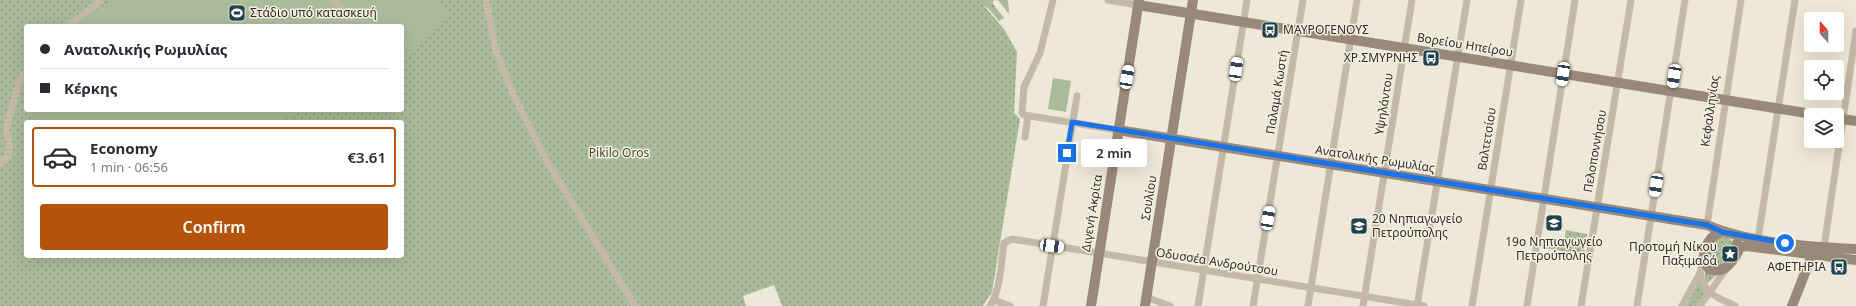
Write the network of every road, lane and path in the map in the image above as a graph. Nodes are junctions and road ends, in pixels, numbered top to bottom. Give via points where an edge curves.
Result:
1 (101, 0) edge
2 (334, 0) edge
3 (486, 0) edge
4 (1054, 0) edge
5 (1108, 0) edge
6 (1193, 0) edge
7 (1247, 0) edge
8 (1303, 0) edge
9 (1357, 0) edge
10 (1412, 0) edge
11 (1467, 0) edge
12 (1521, 0) edge
13 (1575, 0) edge
14 (1632, 0) edge
15 (1685, 0) edge
16 (1740, 0) edge
17 (1795, 0) edge
18 (1138, 2) edge
19 (1191, 14) junction
20 (350, 18) dead end
21 (1243, 22) junction
22 (71, 24) edge
23 (1298, 31) junction
24 (1856, 31) edge
25 (1350, 39) junction
26 (1404, 48) junction
27 (1457, 57) junction
28 (1510, 65) junction
29 (24, 74) edge
30 (1563, 74) junction
31 (1618, 83) junction
32 (1671, 91) junction
33 (1077, 96) dead end
34 (1725, 100) junction
35 (1842, 108) edge
36 (1778, 109) junction
37 (1804, 113) edge
38 (1026, 115) junction
39 (1844, 119) edge
40 (1856, 121) edge
41 (1072, 122) junction
42 (1118, 130) junction
43 (1025, 137) dead end
44 (1172, 139) junction
45 (1225, 147) junction
46 (1836, 148) edge
47 (1278, 156) junction
48 (0, 164) edge
49 (1330, 164) junction
50 (1384, 173) junction
51 (1438, 182) junction
52 (1490, 190) junction
53 (1544, 199) junction
54 (1597, 208) junction
55 (1651, 216) junction
56 (1707, 225) junction
57 (1725, 233) junction
58 (1758, 239) junction
59 (1052, 246) junction
60 (1824, 247) junction
61 (1738, 248) junction
62 (1856, 249) edge
63 (1098, 253) junction
64 (1812, 255) junction
65 (1703, 260) junction
66 (1856, 260) edge
67 (1152, 262) junction
68 (1726, 269) junction
69 (1204, 271) junction
70 (1700, 273) junction
71 (1257, 279) junction
72 (1311, 288) junction
73 (1709, 293) junction
74 (1364, 296) junction
75 (1145, 302) edge
76 (992, 303) edge
77 (635, 306) edge
78 (1010, 306) edge
79 (1043, 306) edge
80 (1091, 306) edge
81 (1170, 306) edge
82 (1198, 306) edge
83 (1253, 306) edge
84 (1308, 306) edge
85 (1363, 306) edge
86 (1419, 306) edge
87 (1472, 306) edge
88 (1527, 306) edge
89 (1581, 306) edge
90 (1636, 306) edge
91 (1682, 306) edge
92 (1700, 306) edge
93 (1735, 306) edge
94 (1792, 306) edge

1 - 22 street
2 - 20 street
3 - 77 street via 496,51 514,96 548,163
4 - 38 street via 1040,53 1024,87 1022,111
5 - 18 street, Βορείου Ηπείρου
6 - 19 street, Σουλίου
7 - 21 street
8 - 23 street, Παλαμά Κωστή
9 - 25 street
10 - 26 street, Υψηλάντου
11 - 27 street
12 - 28 street, Βαλτετσίου
13 - 30 street
14 - 31 street, Πελοποννήσου
15 - 32 street
16 - 34 street, Κεφαλληνίας
17 - 36 street
18 - 19 street, Βορείου Ηπείρου
18 - 42 street, Διγενή Ακρίτα
19 - 21 street, Βορείου Ηπείρου
19 - 44 street, Σουλίου
21 - 23 street, Βορείου Ηπείρου
21 - 45 street
23 - 25 street, Βορείου Ηπείρου
23 - 47 street, Παλαμά Κωστή
24 - 35 street
25 - 26 street, Βορείου Ηπείρου
25 - 49 street
26 - 27 street, Βορείου Ηπείρου
26 - 50 street, Υψηλάντου
27 - 28 street, Βορείου Ηπείρου
27 - 51 street
28 - 30 street, Βορείου Ηπείρου
28 - 52 street, Βαλτετσίου
29 - 48 street via 6,129 10,145 8,156
30 - 31 street, Βορείου Ηπείρου
30 - 53 street
31 - 32 street, Βορείου Ηπείρου
31 - 54 street, Πελοποννήσου
32 - 34 street, Βορείου Ηπείρου
32 - 55 street
33 - 41 street
34 - 36 street, Βορείου Ηπείρου
34 - 56 street, Κεφαλληνίας
36 - 37 street, Βορείου Ηπείρου
36 - 58 street
38 - 41 street, Ανατολικής Ρωμυλίας
38 - 43 street
39 - 40 street
41 - 42 street, Ανατολικής Ρωμυλίας
41 - 59 street
42 - 44 street, Ανατολικής Ρωμυλίας
42 - 63 street, Διγενή Ακρίτα
44 - 45 street, Ανατολικής Ρωμυλίας
44 - 67 street, Σουλίου
45 - 47 street, Ανατολικής Ρωμυλίας
45 - 69 street
46 - 60 street
47 - 49 street, Ανατολικής Ρωμυλίας
47 - 71 street, Παλαμά Κωστή
49 - 50 street, Ανατολικής Ρωμυλίας
49 - 72 street
50 - 51 street, Ανατολικής Ρωμυλίας
50 - 74 street, Υψηλάντου
51 - 52 street, Ανατολικής Ρωμυλίας
51 - 86 street
52 - 53 street, Ανατολικής Ρωμυλίας
52 - 87 street, Βαλτετσίου
53 - 54 street, Ανατολικής Ρωμυλίας
53 - 88 street
54 - 55 street, Ανατολικής Ρωμυλίας
54 - 89 street, Πελοποννήσου
55 - 56 street, Ανατολικής Ρωμυλίας
55 - 90 street
56 - 57 street, Ανατολικής Ρωμυλίας
57 - 58 street, Ανατολικής Ρωμυλίας
57 - 61 street via 1736,242
57 - 65 street via 1708,240
58 - 60 street, Ανατολικής Ρωμυλίας
59 - 63 street, Οδυσσέα Ανδρούτσου
59 - 76 street, Οδυσσέα Ανδρούτσου via 1007,240 1004,243
59 - 79 street
60 - 62 street, Ανατολικής Ρωμυλίας
61 - 64 street via 1746,246
61 - 68 street via 1737,254
63 - 67 street, Οδυσσέα Ανδρούτσου
63 - 80 street, Διγενή Ακρίτα
64 - 66 street
64 - 94 street
65 - 68 street via 1709,269
65 - 70 street
67 - 69 street, Οδυσσέα Ανδρούτσου
67 - 75 street, Σουλίου
68 - 73 street
69 - 71 street, Οδυσσέα Ανδρούτσου
69 - 82 street
70 - 73 street
70 - 91 street
71 - 72 street, Οδυσσέα Ανδρούτσου
71 - 83 street, Παλαμά Κωστή
72 - 74 street, Οδυσσέα Ανδρούτσου
72 - 84 street
73 - 92 street
73 - 93 street
74 - 85 street, Υψηλάντου
74 - 86 street, Οδυσσέα Ανδρούτσου
75 - 81 street
76 - 78 street

